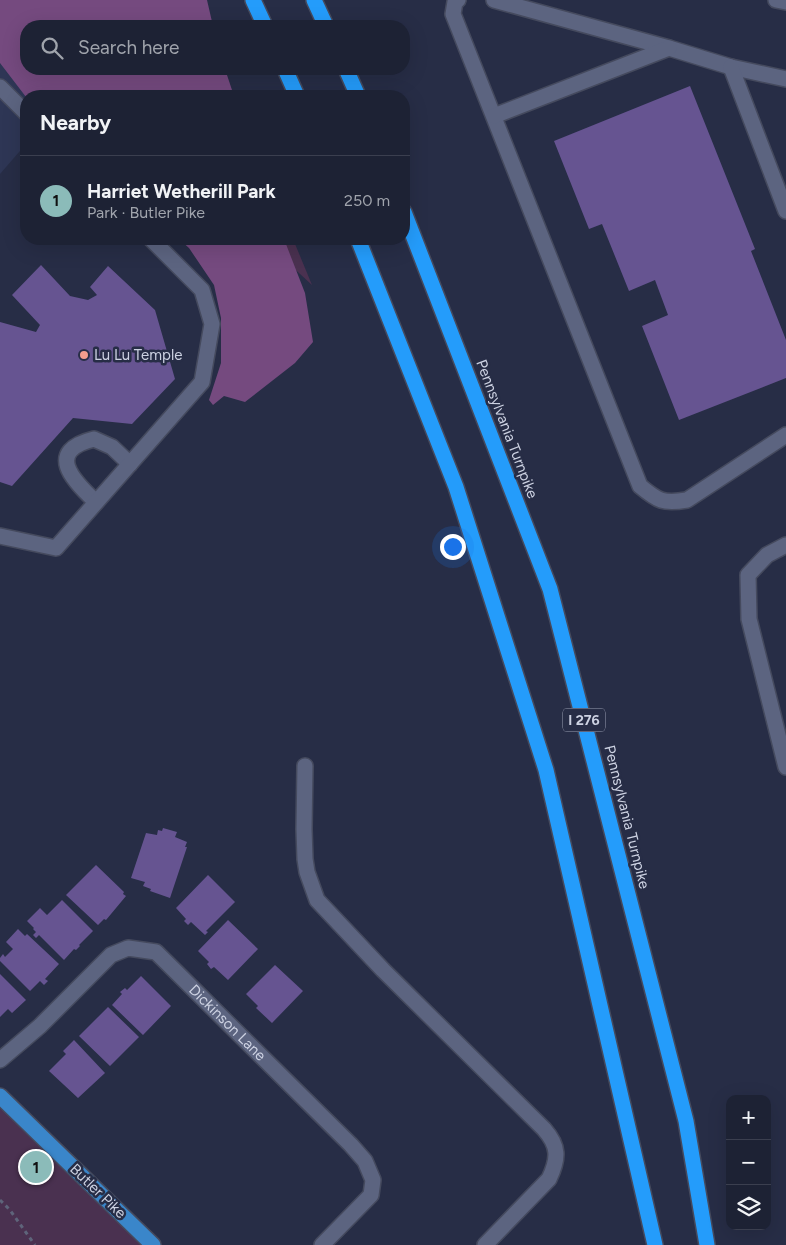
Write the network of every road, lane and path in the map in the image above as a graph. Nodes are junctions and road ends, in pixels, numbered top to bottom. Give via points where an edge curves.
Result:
1 (253, 0) edge
2 (314, 0) edge
3 (458, 0) edge
4 (494, 0) edge
5 (776, 0) edge
6 (786, 2) edge
7 (262, 20) edge
8 (323, 20) edge
9 (669, 48) junction
10 (730, 68) junction
11 (288, 75) edge
12 (349, 75) edge
13 (786, 79) edge
14 (0, 87) edge
15 (294, 90) edge
16 (355, 90) edge
17 (20, 108) edge
18 (494, 116) junction
19 (786, 211) edge
20 (410, 227) edge
21 (157, 245) edge
22 (360, 245) edge
23 (786, 435) edge
24 (130, 464) junction
25 (96, 502) junction
26 (0, 536) edge
27 (786, 545) edge
28 (305, 766) dead end
29 (786, 767) edge
30 (0, 1060) edge
31 (0, 1096) edge
32 (0, 1200) edge
33 (36, 1245) edge
34 (153, 1245) edge
35 (322, 1245) edge
36 (485, 1245) edge
37 (656, 1245) edge
38 (707, 1245) edge

1 - 7 highway
2 - 8 highway
3 - 18 street via 453,14
4 - 9 street
5 - 6 street
9 - 10 street
9 - 18 street
10 - 13 street
10 - 19 street
11 - 15 highway
12 - 16 highway
14 - 17 street
18 - 23 street via 640,486 654,498 670,503 687,500
20 - 38 highway, Pennsylvania Turnpike / I 276 via 550,589 686,1121
21 - 24 street via 202,290 212,324 202,382
22 - 37 highway via 456,487 546,770
24 - 25 street
24 - 25 street via 112,447 94,438 71,448 66,459 70,475
25 - 26 street via 56,548
27 - 29 street via 767,555 748,575 749,619
28 - 36 street via 305,859 317,900 544,1129 556,1147 554,1168 549,1179
30 - 35 street, Dickinson Lane via 40,1026 111,955 128,948 156,952 365,1161 373,1180 371,1195
31 - 34 main road, Butler Pike
32 - 33 path

